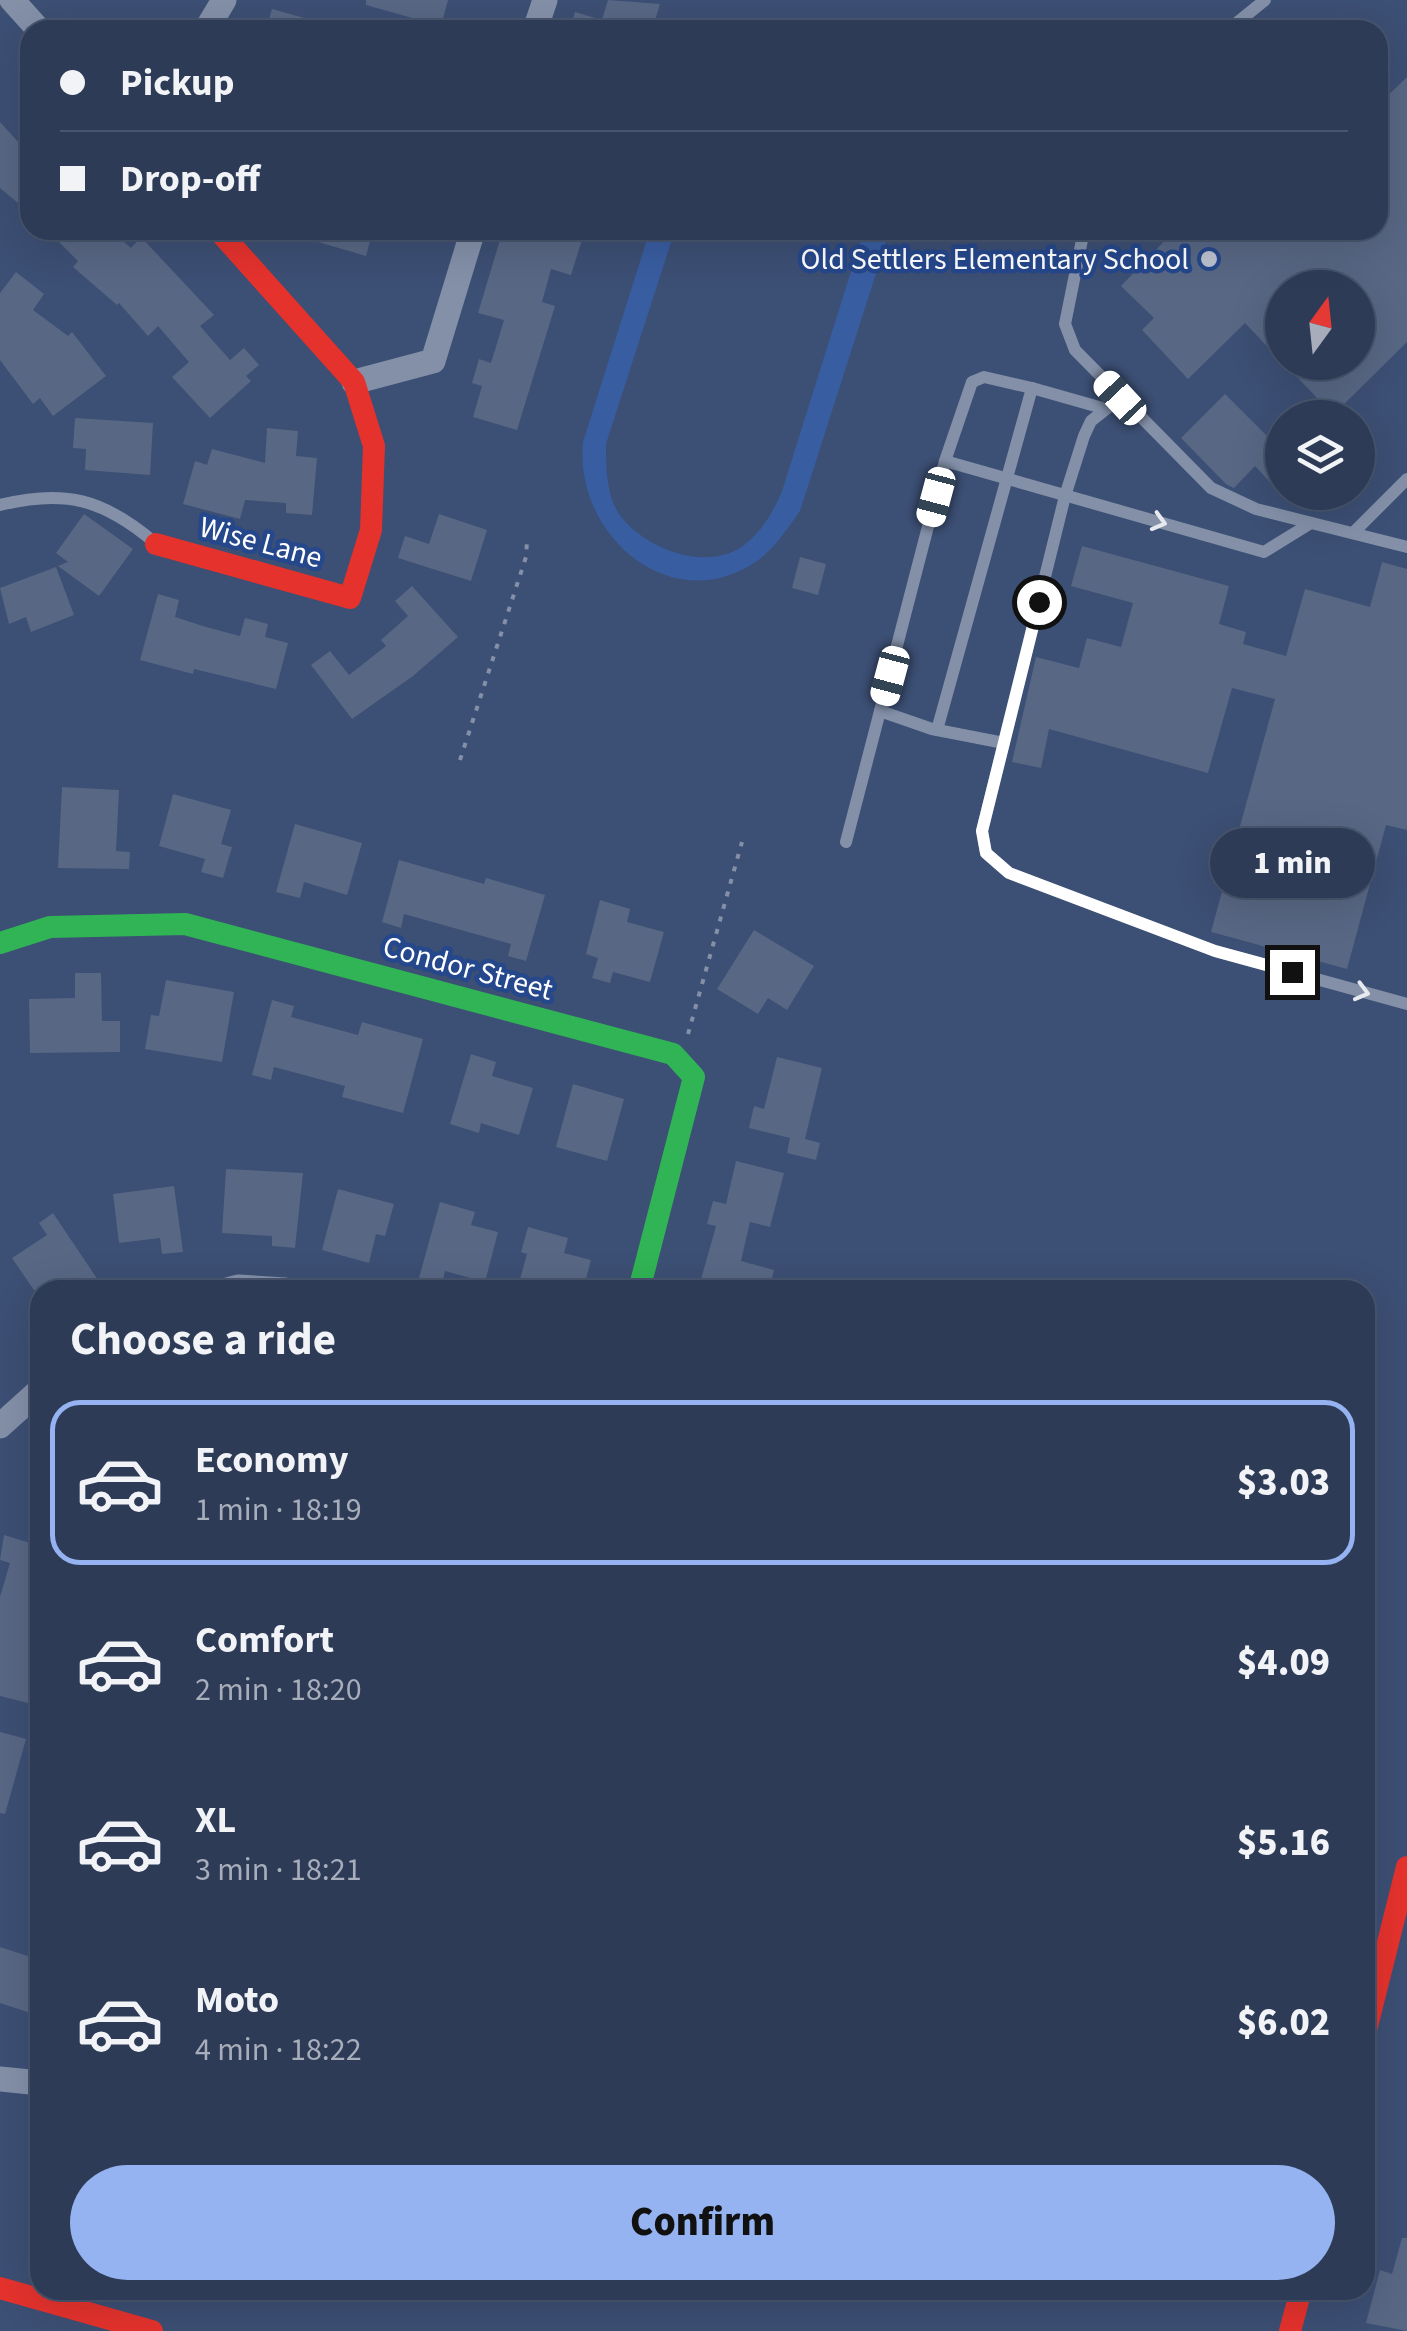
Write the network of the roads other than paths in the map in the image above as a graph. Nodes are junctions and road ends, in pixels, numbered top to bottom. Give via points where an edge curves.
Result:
1 (12, 0) edge
2 (1265, 0) edge
3 (30, 20) edge
4 (1240, 20) edge
5 (227, 240) edge
6 (470, 240) edge
7 (1082, 240) edge
8 (354, 382) junction
9 (1032, 388) junction
10 (1120, 398) junction
11 (1106, 409) junction
12 (946, 461) junction
13 (1006, 479) junction
14 (1407, 479) edge
15 (1065, 496) junction
16 (0, 505) edge
17 (1312, 523) junction
18 (1353, 534) junction
19 (156, 544) joint
20 (1406, 545) edge
21 (880, 711) junction
22 (937, 730) junction
23 (1004, 744) junction
24 (846, 842) dead end
25 (0, 943) edge
26 (1407, 1004) edge
27 (642, 1280) edge
28 (30, 1399) edge
29 (0, 1426) edge
30 (1407, 1867) edge
31 (1375, 1994) edge
32 (0, 2079) edge
33 (30, 2082) edge
34 (0, 2288) edge
35 (30, 2300) edge
36 (31, 2300) edge
37 (1298, 2300) edge
38 (91, 2323) edge
39 (152, 2331) edge
40 (1290, 2331) edge

1 - 3 street
2 - 4 lane
5 - 8 street
6 - 8 street via 433,361
7 - 10 lane via 1065,324 1075,350
8 - 19 street, Wise Lane via 374,446 371,530 350,598
9 - 11 lane
9 - 12 lane via 993,378 972,382
9 - 13 lane
10 - 11 lane
10 - 17 lane via 1211,488
11 - 15 lane via 1084,436
12 - 13 lane
12 - 21 lane
13 - 15 lane
13 - 22 lane
14 - 18 lane
15 -> 17 lane via 1264,552
15 - 23 lane
16 - 19 lane via 62,496 94,503
17 - 18 lane
18 - 20 lane
21 - 22 lane
21 - 24 lane
22 - 23 lane
23 -> 26 lane via 982,831 986,853 998,868 1215,951
25 - 27 street, Condor Street via 50,927 186,924 673,1054 694,1077
28 - 29 street
30 - 31 street
32 - 33 street
34 - 35 street
36 - 38 street
37 - 40 street
38 - 39 street

